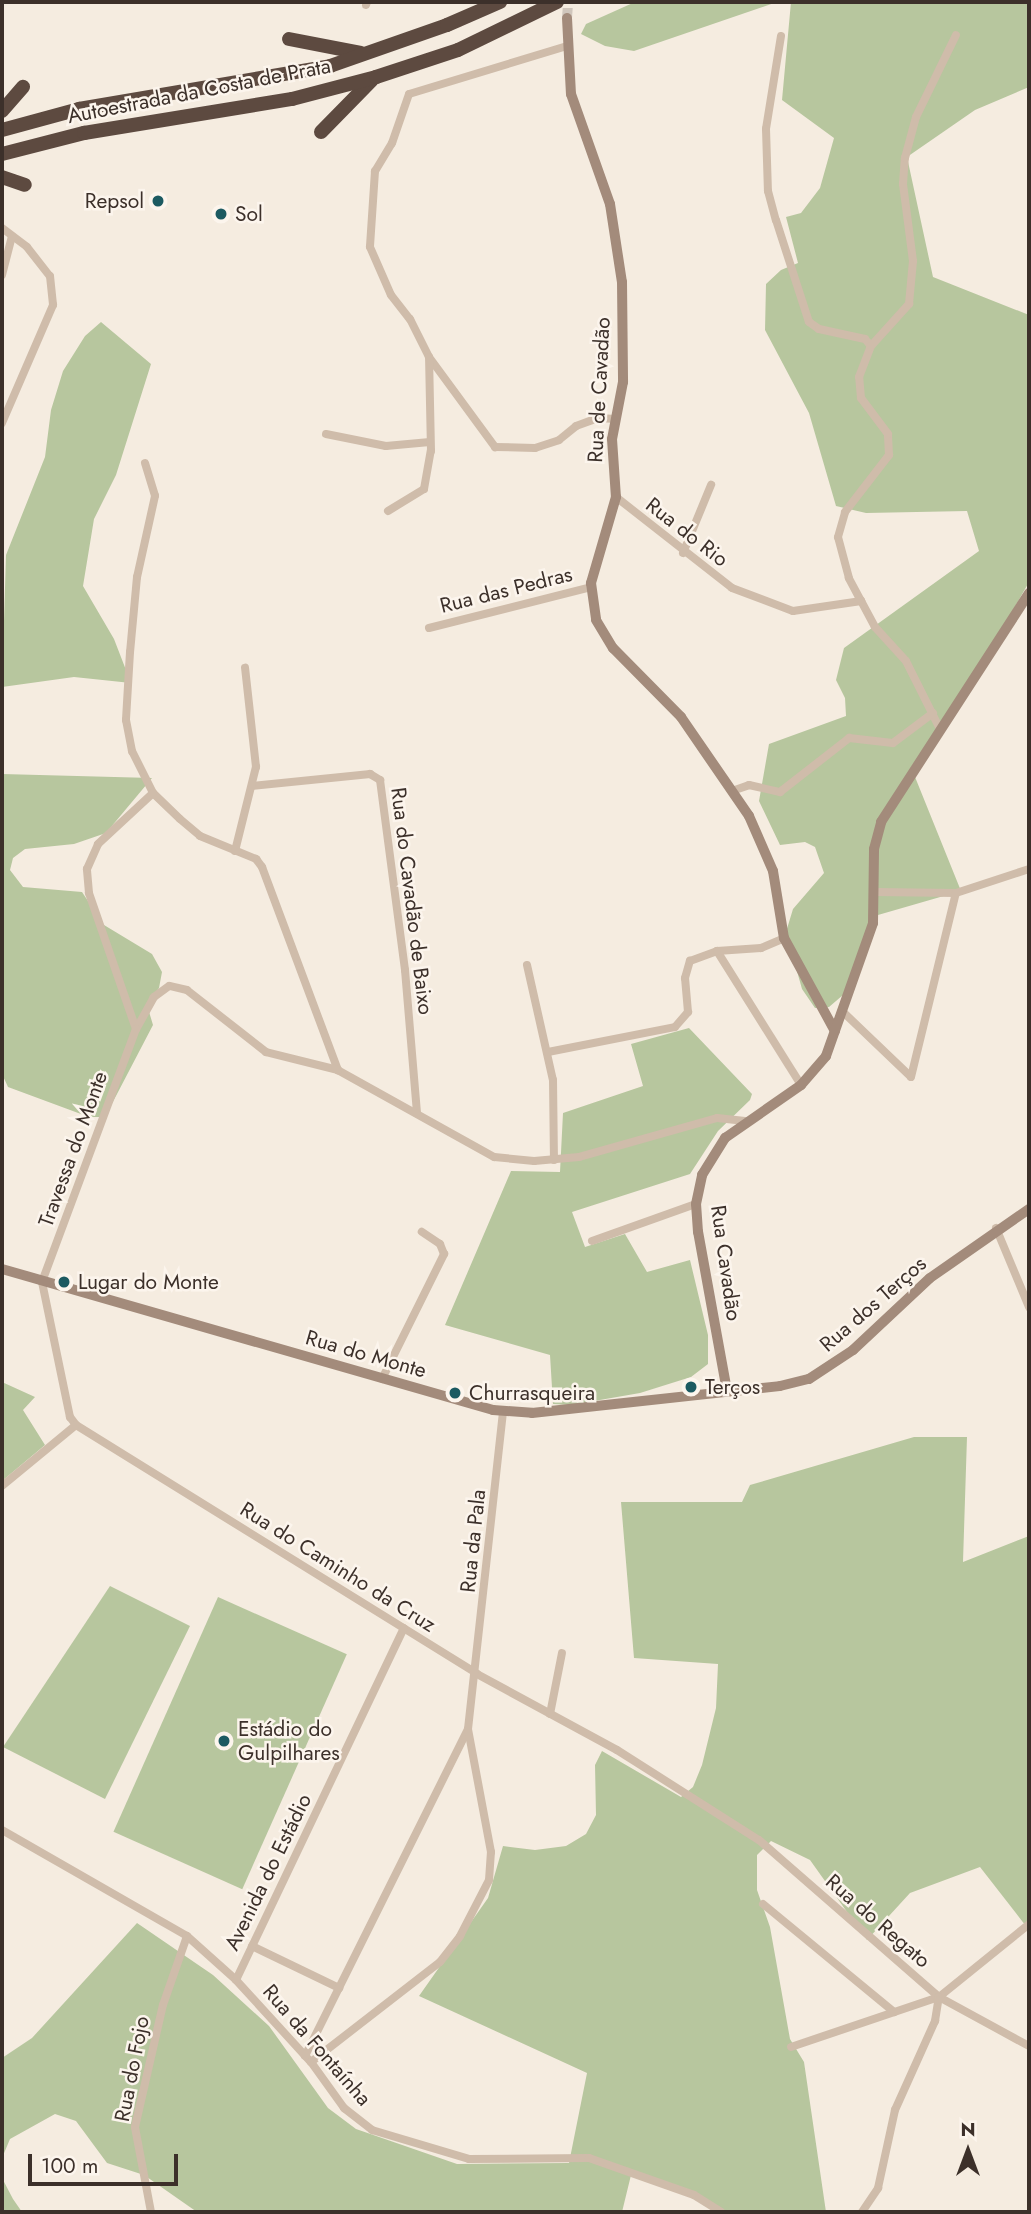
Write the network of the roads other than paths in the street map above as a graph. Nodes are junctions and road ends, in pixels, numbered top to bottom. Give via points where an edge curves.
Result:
1 (500, 2) edge
2 (557, 2) edge
3 (567, 18) tunnel mouth
4 (956, 35) dead end
5 (781, 36) dead end
6 (289, 39) dead end
7 (567, 46) junction
8 (369, 54) junction
9 (376, 77) junction
10 (23, 87) dead end
11 (2, 111) edge
12 (2, 130) edge
13 (321, 132) dead end
14 (2, 154) edge
15 (2, 177) edge
16 (25, 185) dead end
17 (2, 228) edge
18 (12, 236) junction
19 (2, 275) edge
20 (871, 346) junction
21 (429, 357) junction
22 (615, 419) junction
23 (2, 423) edge
24 (326, 434) dead end
25 (430, 442) junction
26 (145, 463) dead end
27 (711, 485) dead end
28 (616, 498) junction
29 (388, 511) dead end
30 (683, 553) junction
31 (592, 587) junction
32 (1029, 593) edge
33 (861, 601) junction
34 (429, 628) dead end
35 (245, 668) dead end
36 (933, 713) junction
37 (940, 729) junction
38 (252, 786) junction
39 (732, 791) junction
40 (153, 793) junction
41 (235, 850) junction
42 (1029, 869) edge
43 (875, 892) junction
44 (956, 893) junction
45 (785, 938) junction
46 (717, 951) junction
47 (527, 965) dead end
48 (842, 1011) junction
49 (136, 1029) junction
50 (835, 1031) junction
51 (548, 1052) junction
52 (338, 1070) junction
53 (802, 1085) junction
54 (417, 1114) junction
55 (745, 1121) junction
56 (554, 1160) junction
57 (696, 1204) junction
58 (1029, 1209) edge
59 (996, 1228) junction
60 (422, 1232) dead end
61 (592, 1241) dead end
62 (2, 1269) edge
63 (42, 1282) junction
64 (1029, 1307) edge
65 (382, 1379) junction
66 (727, 1391) junction
67 (503, 1412) junction
68 (76, 1425) junction
69 (2, 1486) edge
70 (404, 1628) junction
71 (562, 1653) dead end
72 (477, 1674) junction
73 (550, 1714) junction
74 (468, 1729) junction
75 (711, 1810) joint
76 (2, 1830) edge
77 (763, 1903) dead end
78 (1029, 1924) edge
79 (187, 1936) junction
80 (252, 1947) junction
81 (236, 1980) junction
82 (339, 1988) junction
83 (939, 1997) junction
84 (894, 2012) junction
85 (1029, 2046) edge
86 (791, 2047) dead end
87 (308, 2059) junction
88 (151, 2212) edge
89 (721, 2212) edge
90 (862, 2212) edge

1 - 8 highway, Autoestrada da Costa de Prata
2 - 9 highway, Autoestrada da Costa de Prata via 458,50
3 - 7 street, Rua de Cavadão
4 - 20 street via 916,117 905,158 903,184 913,261 909,304
5 - 20 street via 766,129 768,191 776,220 809,322 819,329 865,339
6 - 8 highway via 328,50
7 - 21 street via 409,94 392,143 375,171 370,247 391,295 410,319
7 - 22 street, Rua de Cavadão via 571,94 610,204 620,252 624,367
8 - 12 highway, Autoestrada da Costa de Prata via 285,76 79,109
9 - 13 highway
9 - 14 highway, Autoestrada da Costa de Prata via 292,99 84,133
10 - 11 highway
15 - 16 highway
17 - 18 street
18 - 19 street
18 - 23 street via 50,276 53,305
20 - 33 street via 859,377 861,398 891,445 883,467 845,512 838,537 849,578
21 - 22 street via 495,447 535,448 598,418
21 - 25 street
22 - 28 street, Rua de Cavadão
24 - 25 street via 386,446
25 - 29 street via 422,492
26 - 40 street via 154,504 138,577 126,720 132,751
27 - 30 street
28 - 30 street, Rua do Rio
28 - 31 street, Rua de Cavadão
30 - 33 street, Rua do Rio via 732,588 793,611
31 - 34 street, Rua das Pedras
31 - 39 street, Rua de Cavadão via 603,634 681,717
32 - 37 street, Rua Cavadão
33 - 36 street via 875,627 906,661
35 - 38 street via 256,751
36 - 37 street
36 - 39 street via 893,743 849,738 780,792 749,785
37 - 43 street, Rua Cavadão via 881,822 874,849
38 - 41 street
38 - 54 street, Rua do Cavadão de Baixo via 370,775 380,780 405,970
39 - 45 street, Rua de Cavadão via 767,851
40 - 41 street via 200,836
40 - 49 street via 99,844 87,869 89,893
41 - 52 street via 256,859 273,885
42 - 44 street
43 - 44 street
43 - 48 street, Rua Cavadão via 870,934
44 - 48 street via 911,1077
45 - 46 street via 761,948
45 - 50 street, Rua de Cavadão
46 - 51 street via 690,961 685,978 688,1012 675,1027
46 - 53 street
47 - 51 street
48 - 50 street, Rua Cavadão
49 - 52 street, Travessa do Monte via 154,997 169,986 179,986 265,1052
49 - 63 street, Travessa do Monte
50 - 53 street, Rua Cavadão via 819,1068
51 - 56 street via 555,1096
52 - 54 street
53 - 55 street, Rua Cavadão
54 - 56 street via 494,1157
55 - 56 street via 717,1118 605,1153
55 - 57 street, Rua Cavadão via 710,1158
57 - 61 street
57 - 66 street, Rua Cavadão
58 - 59 street, Rua dos Terços
59 - 64 street
59 - 66 street, Rua dos Terços via 930,1278 830,1367 780,1386
60 - 65 street via 440,1244 443,1258
62 - 63 street, Rua do Monte
63 - 65 street, Rua do Monte
63 - 68 street
65 - 67 street, Rua do Monte
66 - 67 street, Rua do Monte
67 - 72 street, Rua da Pala
68 - 69 street
68 - 70 street, Rua do Caminho da Cruz
70 - 72 street, Rua do Caminho da Cruz
70 - 80 street, Avenida do Estádio
71 - 73 street
72 - 73 street, Rua do Caminho da Cruz
72 - 74 street, Rua da Pala
73 - 75 street, Rua do Caminho da Cruz
74 - 82 street
74 - 87 street via 491,1852 483,1897 460,1936 428,1974
75 - 83 street, Rua do Regato via 759,1840
76 - 79 street, Rua da Fontaínha
77 - 84 street
78 - 83 street
79 - 81 street, Rua da Fontaínha
79 - 88 street, Rua do Fojo via 163,2004 135,2127
80 - 81 street, Avenida do Estádio
80 - 82 street
81 - 87 street, Rua da Fontaínha
82 - 87 street
83 - 84 street
83 - 85 street, Rua do Regato
83 - 90 street via 935,2021 895,2110 878,2188
84 - 86 street
87 - 89 street, Rua da Fontaínha via 344,2108 372,2130 470,2159 589,2158 694,2195

